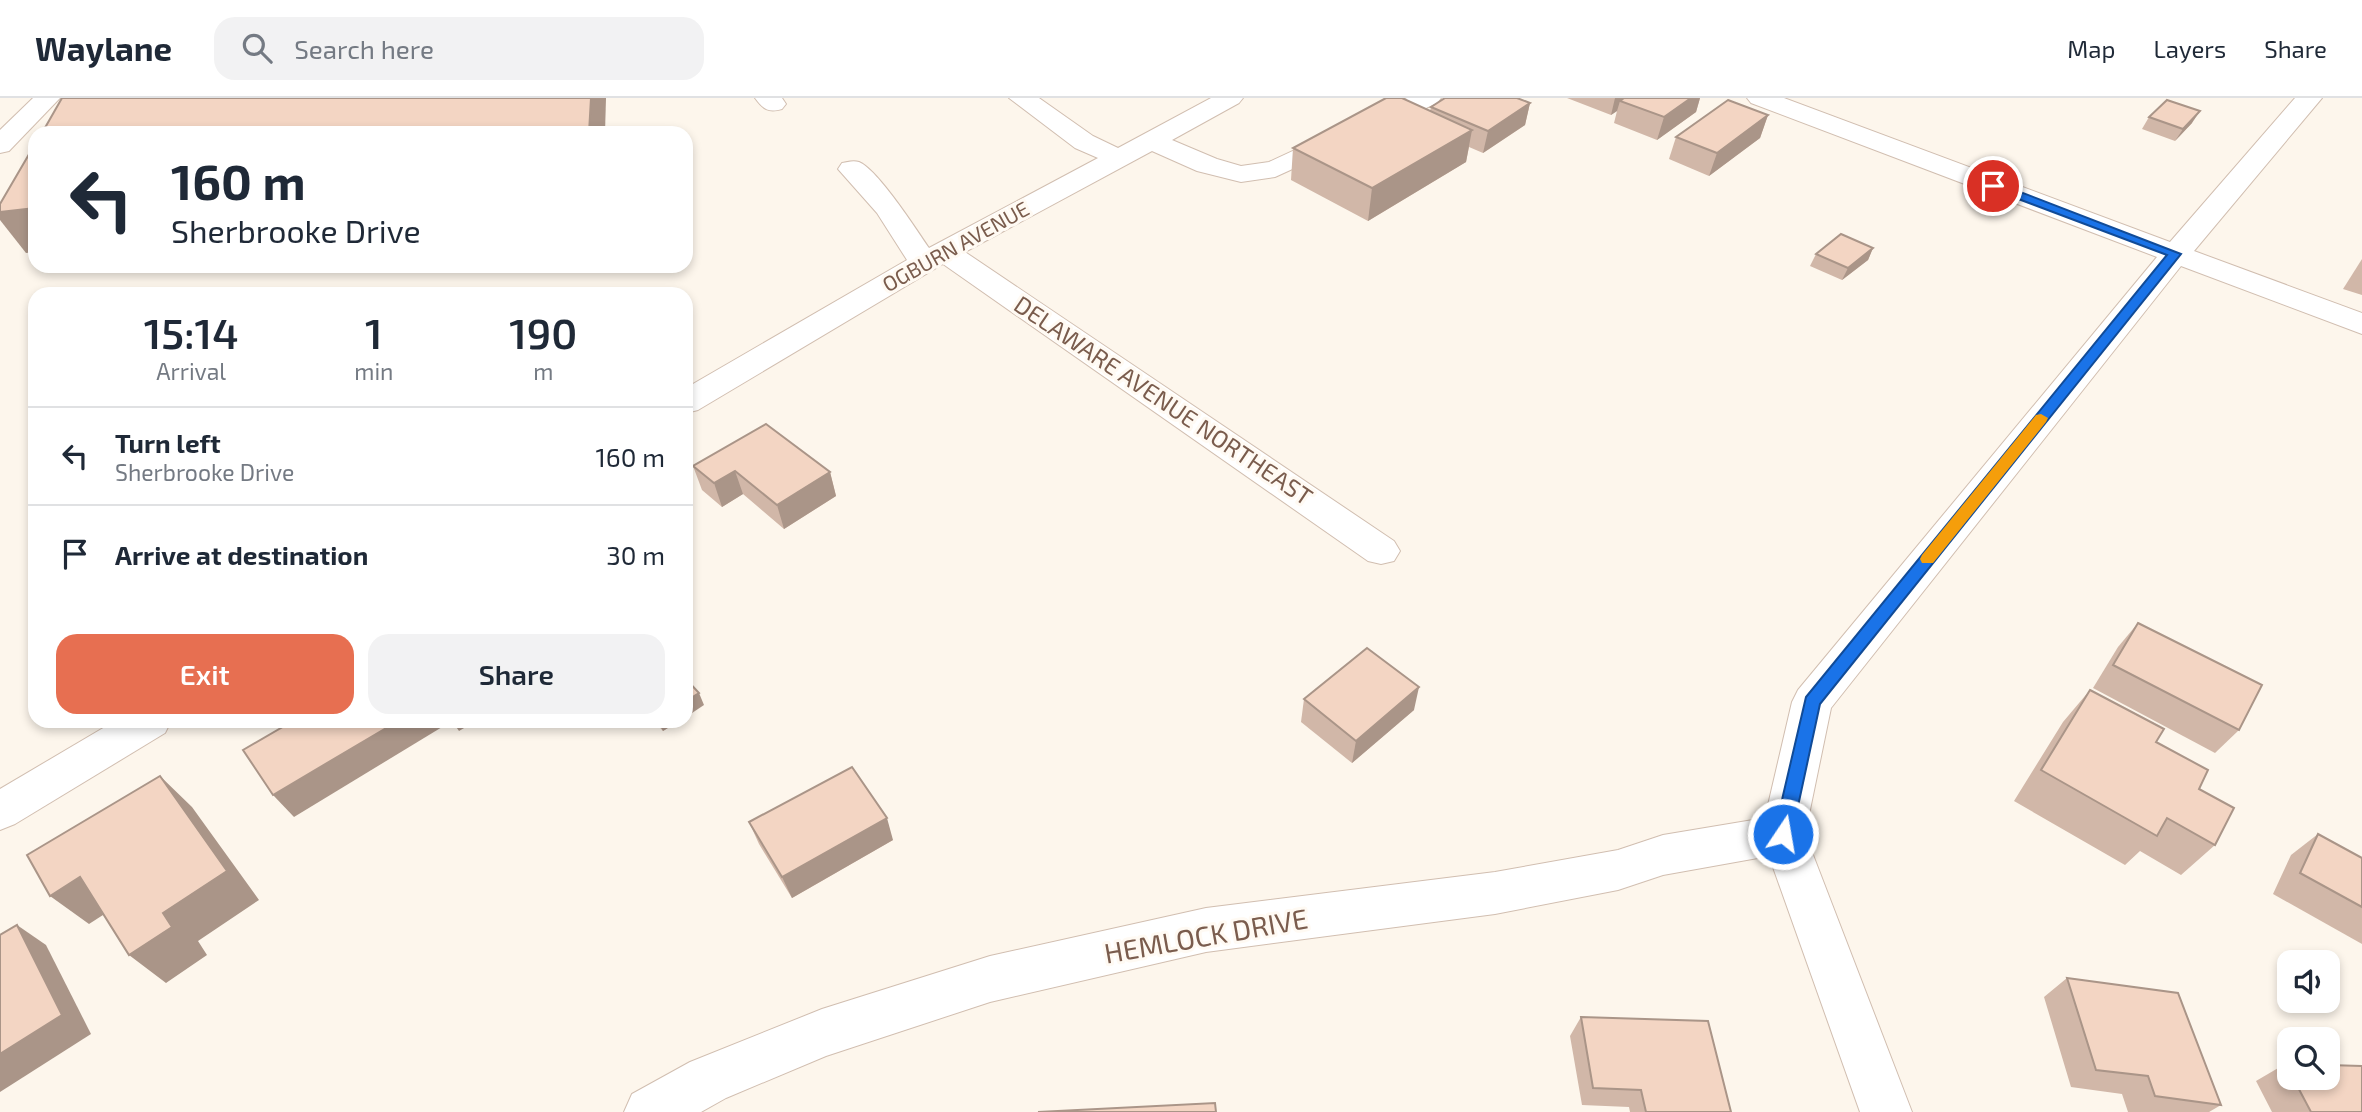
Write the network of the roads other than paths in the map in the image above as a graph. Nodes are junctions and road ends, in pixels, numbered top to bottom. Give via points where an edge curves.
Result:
1 (47, 98) edge
2 (1022, 98) edge
3 (1230, 98) edge
4 (1428, 98) edge
5 (1760, 98) edge
6 (2309, 98) edge
7 (1149, 140) junction
8 (0, 145) edge
9 (1116, 158) junction
10 (852, 169) dead end
11 (2175, 254) junction
12 (935, 258) junction
13 (2362, 324) edge
14 (693, 398) edge
15 (1381, 551) dead end
16 (138, 728) edge
17 (0, 811) edge
18 (1783, 834) junction
19 (650, 1112) edge
20 (1886, 1112) edge

1 - 8 street
2 - 9 street via 1083,142
3 - 7 street, OGBURN AVENUE
4 - 7 street via 1275,169 1241,174
5 - 11 street
6 - 11 street
7 - 9 street, OGBURN AVENUE
9 - 12 street, OGBURN AVENUE
10 - 12 street
11 - 13 street
11 - 18 street via 1812,702
12 - 14 street, OGBURN AVENUE
12 - 15 street, DELAWARE AVENUE NORTHEAST
16 - 17 street
18 - 19 street, HEMLOCK DRIVE via 1495,892 1206,930 990,979 822,1033 708,1080
18 - 20 street

